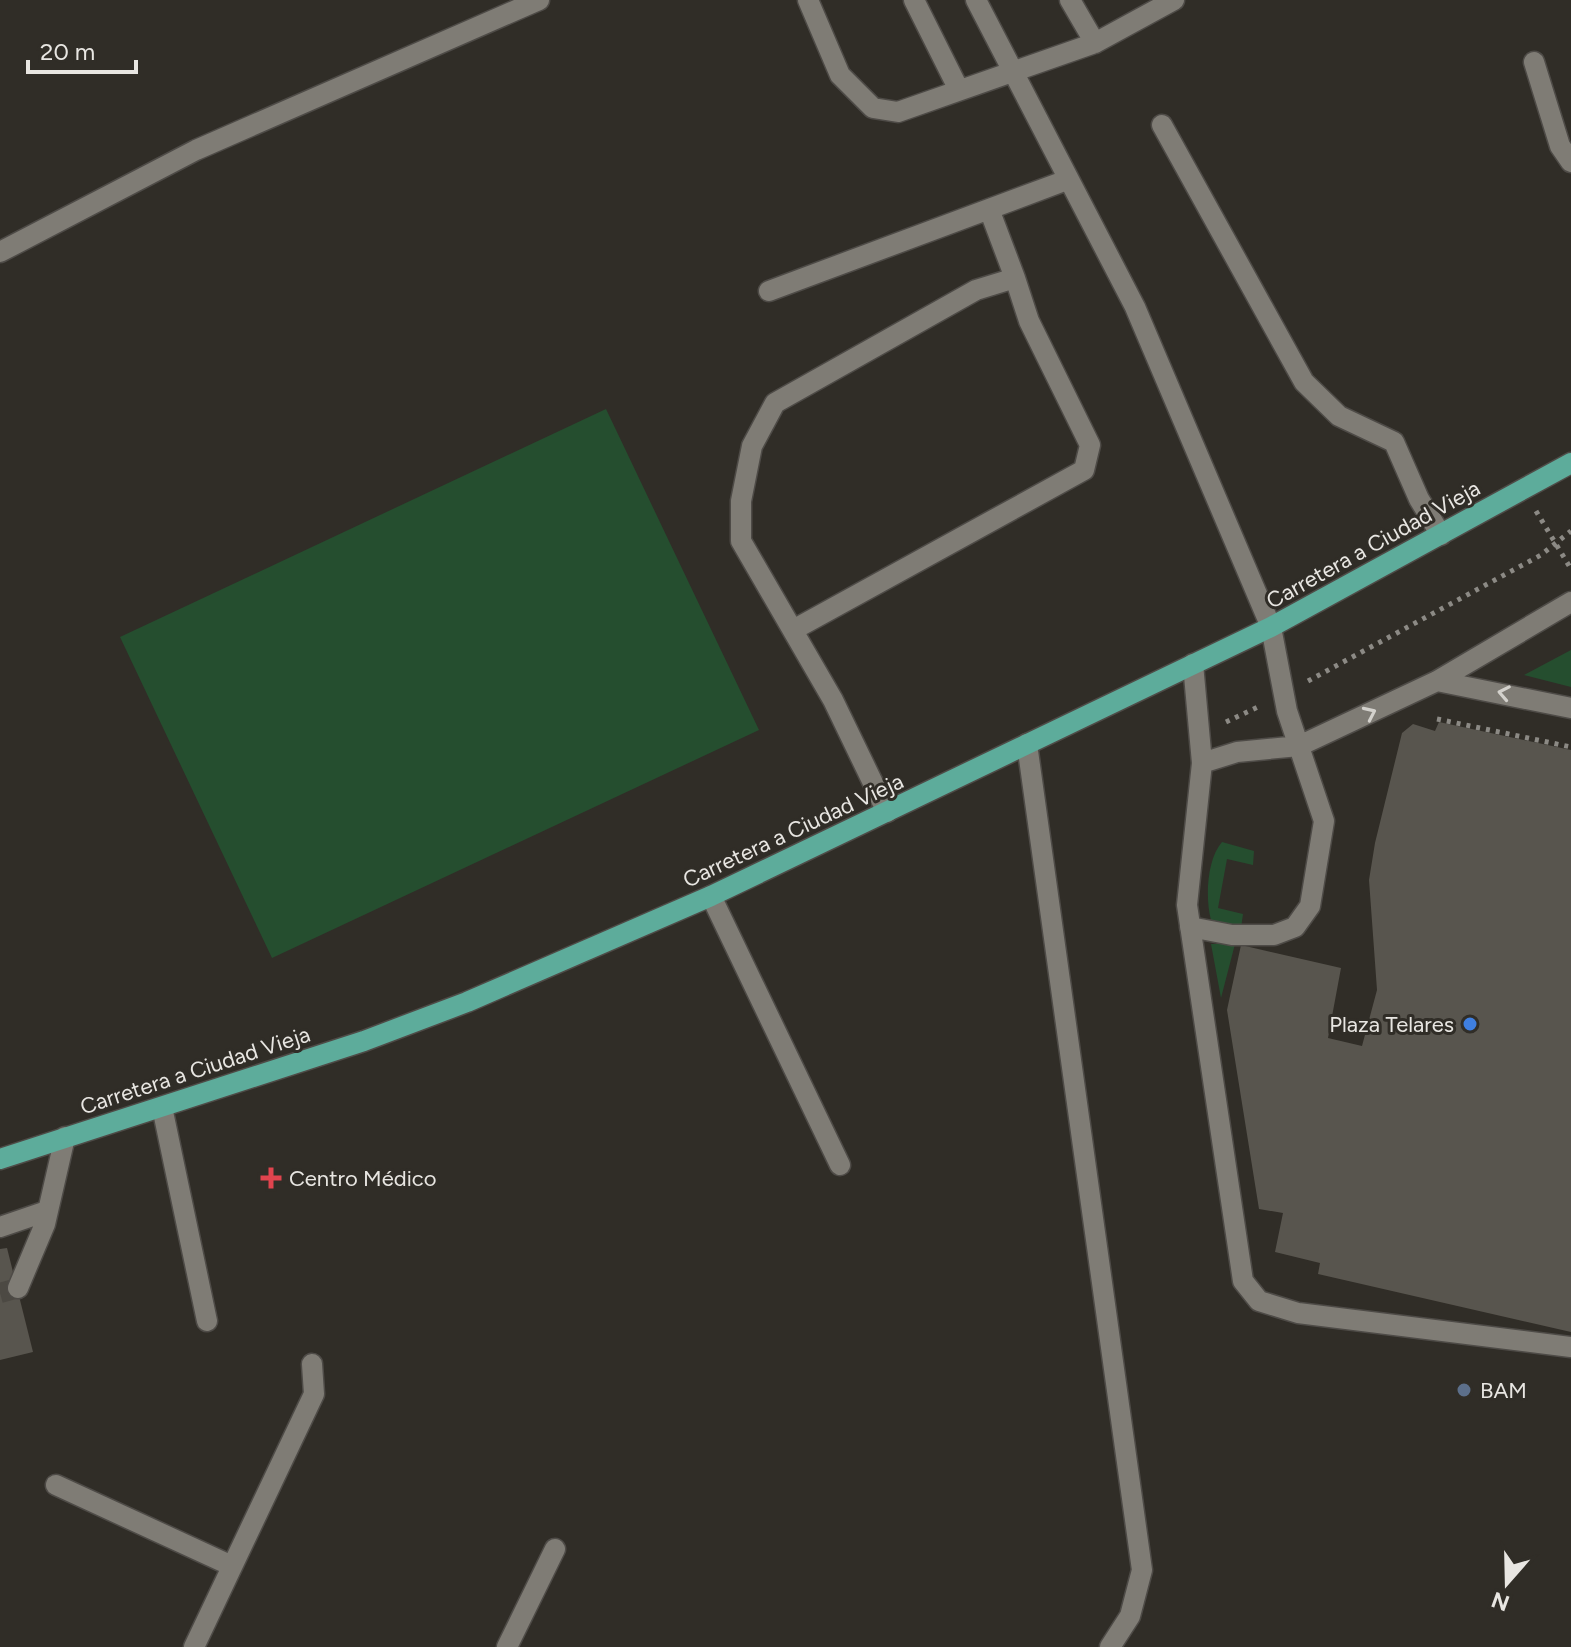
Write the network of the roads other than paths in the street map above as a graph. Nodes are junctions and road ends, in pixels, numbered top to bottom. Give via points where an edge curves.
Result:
1 (539, 0) edge
2 (808, 0) edge
3 (914, 0) edge
4 (976, 0) edge
5 (1070, 0) edge
6 (1174, 0) edge
7 (1095, 43) junction
8 (1534, 62) dead end
9 (1011, 72) junction
10 (959, 90) junction
11 (1162, 125) dead end
12 (1571, 162) edge
13 (1067, 180) junction
14 (989, 209) junction
15 (0, 252) edge
16 (1015, 278) junction
17 (769, 291) dead end
18 (1571, 463) edge
19 (1441, 535) junction
20 (1571, 602) edge
21 (1271, 627) junction
22 (793, 630) junction
23 (1193, 664) junction
24 (1437, 681) junction
25 (1571, 708) edge
26 (1027, 744) junction
27 (1299, 746) junction
28 (1202, 763) junction
29 (887, 812) junction
30 (711, 896) junction
31 (1190, 927) junction
32 (162, 1107) junction
33 (65, 1137) junction
34 (0, 1159) edge
35 (840, 1165) dead end
36 (47, 1211) junction
37 (0, 1227) edge
38 (18, 1288) dead end
39 (207, 1321) dead end
40 (1571, 1347) edge
41 (312, 1364) dead end
42 (56, 1485) dead end
43 (555, 1549) dead end
44 (232, 1566) junction
45 (194, 1647) edge
46 (507, 1647) edge
47 (1110, 1647) edge

1 - 15 street via 196,150
2 - 10 street via 840,75 873,108 898,112
3 - 10 street
4 - 9 street
5 - 7 street
6 - 7 street
7 - 9 street
8 - 12 street via 1560,146
9 - 10 street
9 - 13 street
11 - 19 street via 1304,382 1339,416 1394,442
13 - 14 street
13 - 21 street via 1135,307
14 - 16 street
14 - 17 street
16 - 22 street via 976,290 775,403 752,446 741,501 741,541
16 - 22 street via 1029,321 1090,445 1084,470
18 - 19 main road, Carretera a Ciudad Vieja
19 - 21 main road, Carretera a Ciudad Vieja
20 - 24 street
21 - 23 main road, Carretera a Ciudad Vieja
21 - 27 street
22 - 29 street
23 - 26 main road, Carretera a Ciudad Vieja
23 - 28 street
25 -> 24 street
27 -> 24 street
26 - 29 main road, Carretera a Ciudad Vieja
26 - 47 street via 1142,1570 1130,1616
27 - 28 street via 1237,752
27 - 31 street via 1324,821 1310,906 1295,927 1274,935
28 - 31 street via 1187,905
29 - 30 main road, Carretera a Ciudad Vieja
30 - 32 main road, Carretera a Ciudad Vieja via 364,1041
30 - 35 street
31 - 40 street via 1243,1281 1259,1301 1298,1313
32 - 33 main road, Carretera a Ciudad Vieja
32 - 39 street
33 - 34 main road, Carretera a Ciudad Vieja
33 - 36 street
36 - 37 street
36 - 38 street
41 - 44 street via 314,1394
42 - 44 street
43 - 46 street
44 - 45 street

